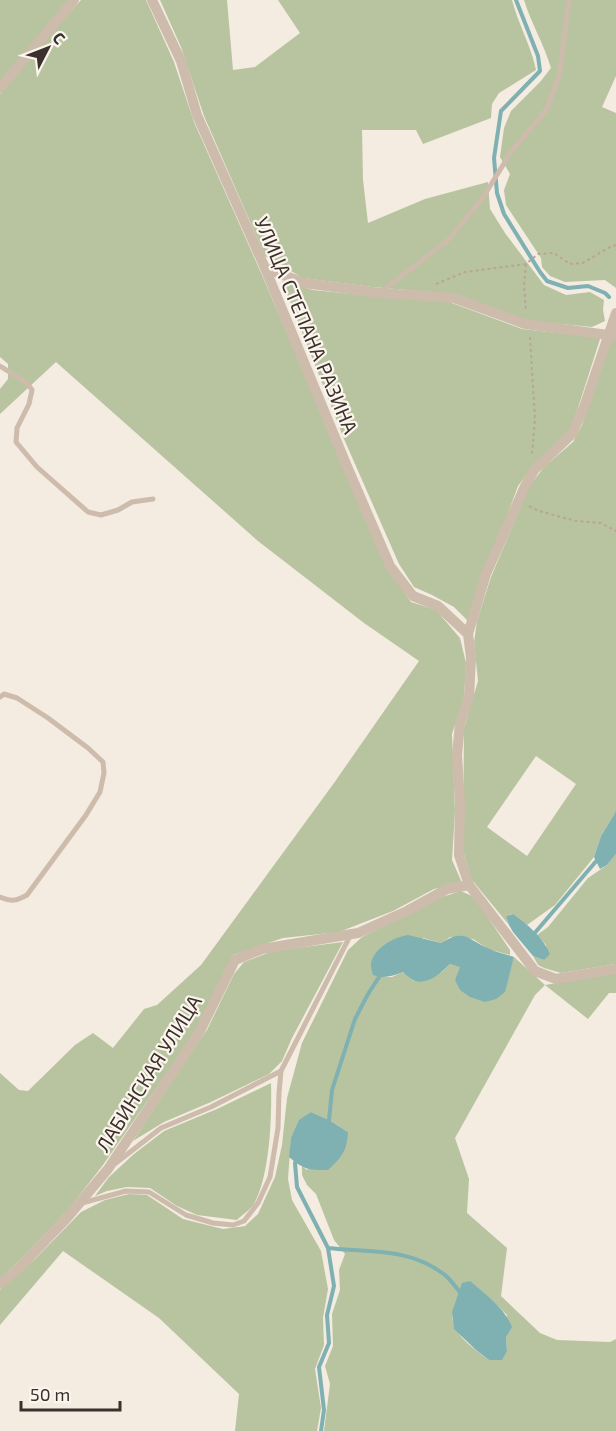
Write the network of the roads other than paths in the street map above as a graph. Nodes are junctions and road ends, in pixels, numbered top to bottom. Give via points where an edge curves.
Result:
1 (74, 0) edge
2 (152, 0) edge
3 (569, 0) edge
4 (0, 88) edge
5 (265, 268) junction
6 (380, 293) junction
7 (616, 314) edge
8 (612, 335) edge
9 (2, 368) edge
10 (0, 376) edge
11 (153, 499) dead end
12 (468, 634) junction
13 (0, 697) edge
14 (469, 885) junction
15 (0, 897) edge
16 (350, 934) junction
17 (616, 969) edge
18 (281, 1071) junction
19 (108, 1169) junction
20 (78, 1205) junction
21 (0, 1284) edge

1 - 4 street
2 - 5 street, УЛИЦА СТЕПАНА РАЗИНА via 181,61 197,115
3 - 6 lane via 559,77 546,110 448,240
5 - 6 street via 304,283
5 - 12 street, УЛИЦА СТЕПАНА РАЗИНА via 390,566 413,596 438,606
6 - 8 street via 454,298 525,324
7 - 8 street
8 - 12 street via 572,434 535,469 525,486 486,574
9 - 10 lane
9 - 11 lane via 27,382 32,390 16,428 16,442 37,467 88,512 101,515 132,502
12 - 14 street via 469,697 460,723 457,755 459,855
13 - 15 lane via 4,694 17,698 48,718 96,755 103,762 104,773 100,792 86,815 27,895 17,901
14 - 16 street, ЛАБИНСКАЯ УЛИЦА via 447,889 407,911
14 - 17 street via 535,970 556,979
16 - 18 lane
16 - 19 street, ЛАБИНСКАЯ УЛИЦА via 262,949 235,960 199,1033
18 - 19 lane via 161,1128
18 - 20 lane via 270,1177 244,1221 213,1223 186,1215 149,1192 126,1191
19 - 20 street, ЛАБИНСКАЯ УЛИЦА
20 - 21 street, ЛАБИНСКАЯ УЛИЦА

